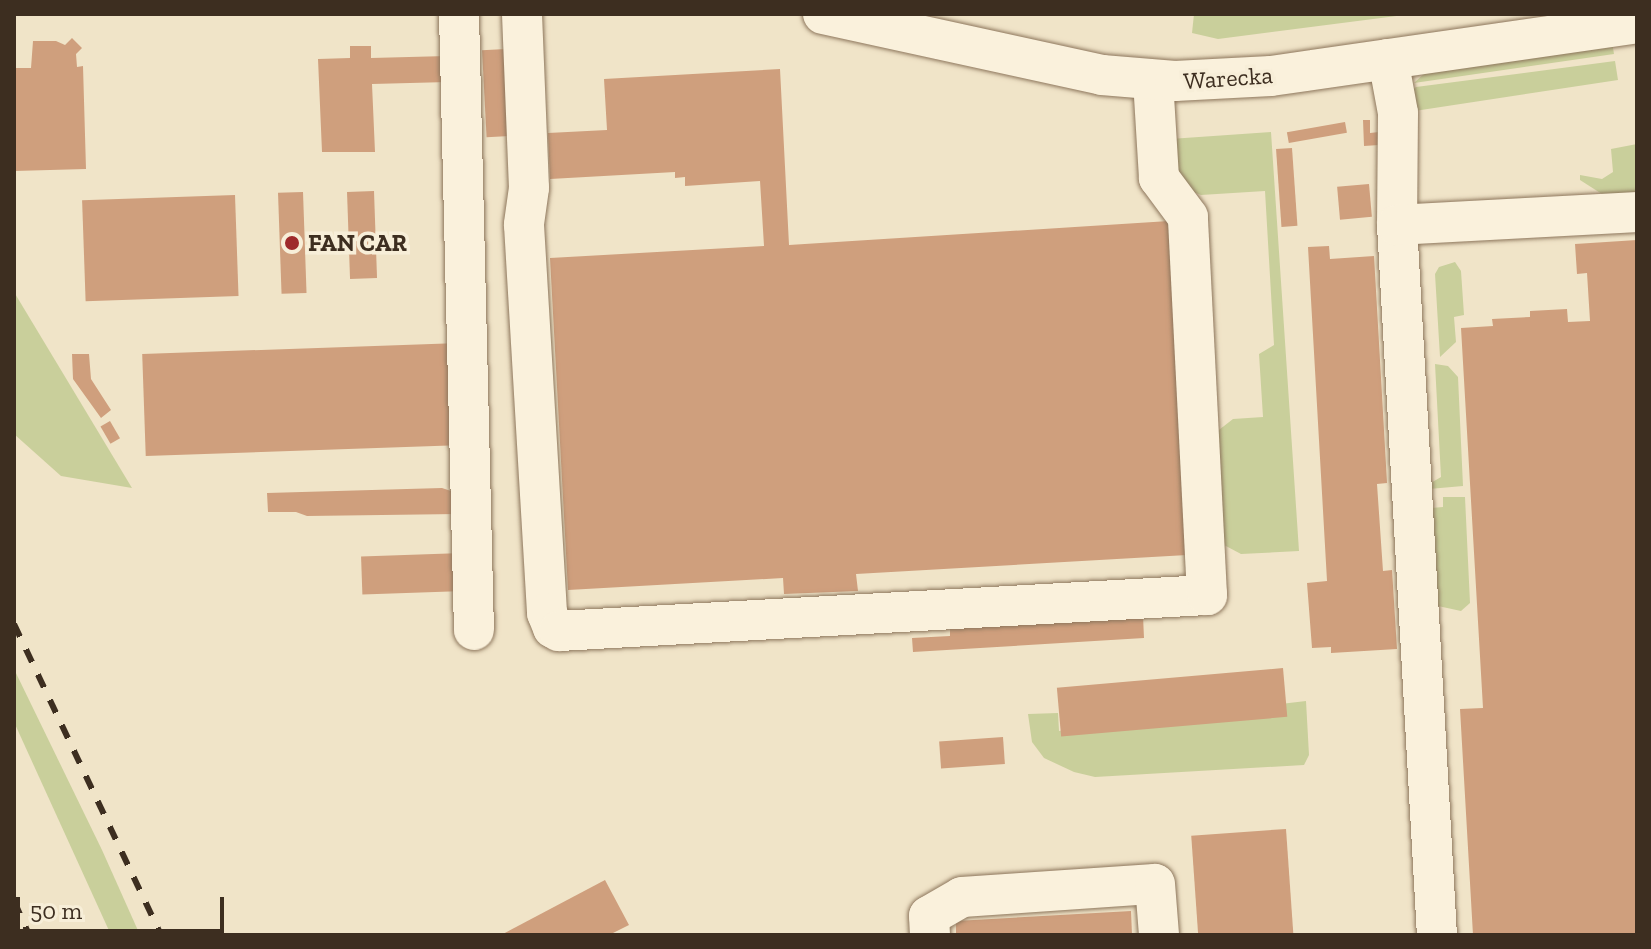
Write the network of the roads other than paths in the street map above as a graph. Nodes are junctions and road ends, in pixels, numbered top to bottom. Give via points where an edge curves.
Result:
1 (459, 14) edge
2 (522, 14) edge
3 (823, 14) edge
4 (1637, 23) edge
5 (1388, 59) junction
6 (1153, 80) junction
7 (1637, 212) edge
8 (1397, 225) junction
9 (474, 630) dead end
10 (930, 935) edge
11 (1159, 935) edge
12 (1437, 935) edge

1 - 9 street
2 - 6 street via 529,188 524,225 546,597 548,620 559,631 1207,595 1188,217 1159,178
3 - 6 street, Warecka via 1102,75
4 - 5 street, Warecka
5 - 6 street, Warecka via 1245,79
5 - 8 street via 1398,113
7 - 8 street
8 - 12 street
10 - 11 street via 929,916 962,897 1155,884

